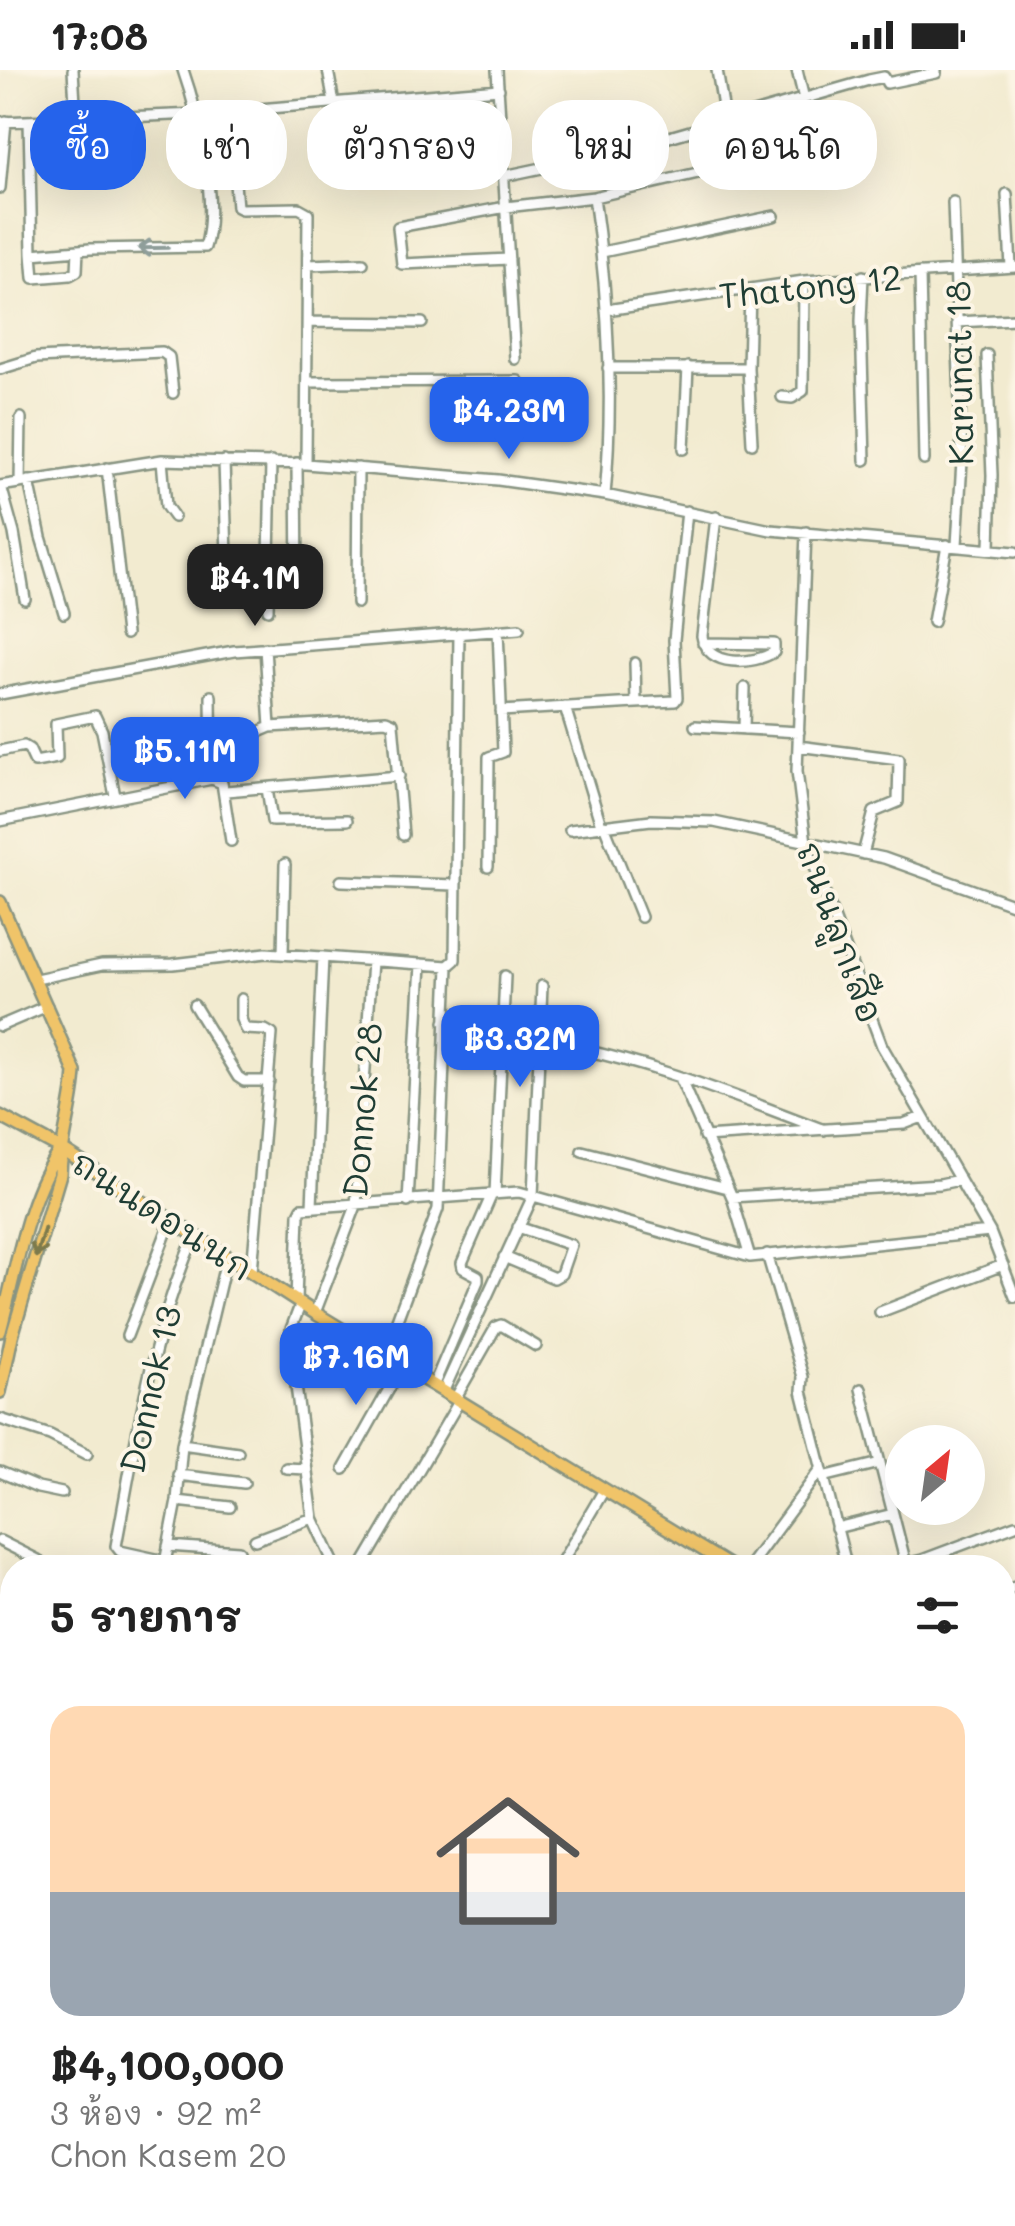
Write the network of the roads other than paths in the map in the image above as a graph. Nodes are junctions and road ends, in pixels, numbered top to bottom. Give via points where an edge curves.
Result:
1 (74, 70) edge
2 (184, 70) edge
3 (328, 70) edge
4 (498, 70) edge
5 (717, 70) edge
6 (796, 70) edge
7 (852, 70) edge
8 (936, 72) edge
9 (856, 84) junction
10 (499, 89) junction
11 (804, 98) junction
12 (75, 100) edge
13 (194, 100) edge
14 (333, 100) edge
15 (369, 100) edge
16 (500, 100) edge
17 (721, 100) edge
18 (796, 100) edge
19 (3, 121) edge
20 (29, 121) joint
21 (689, 130) edge
22 (512, 174) edge
23 (689, 175) edge
24 (0, 188) edge
25 (207, 190) edge
26 (235, 190) edge
27 (505, 190) edge
28 (1008, 194) dead end
29 (594, 196) junction
30 (953, 202) dead end
31 (506, 207) junction
32 (774, 216) dead end
33 (78, 250) junction
34 (602, 252) junction
35 (32, 254) junction
36 (509, 259) junction
37 (363, 263) dead end
38 (308, 265) junction
39 (1013, 267) edge
40 (956, 271) junction
41 (920, 273) junction
42 (862, 276) junction
43 (804, 281) junction
44 (750, 290) junction
45 (606, 310) junction
46 (1015, 319) edge
47 (308, 322) junction
48 (958, 322) junction
49 (422, 323) dead end
50 (987, 355) dead end
51 (515, 359) dead end
52 (688, 367) junction
53 (0, 368) edge
54 (608, 368) junction
55 (748, 368) junction
56 (518, 381) dead end
57 (308, 382) junction
58 (174, 393) dead end
59 (782, 397) dead end
60 (21, 418) dead end
61 (752, 443) dead end
62 (684, 449) dead end
63 (162, 460) junction
64 (865, 460) dead end
65 (924, 460) dead end
66 (224, 461) junction
67 (271, 462) junction
68 (301, 464) junction
69 (107, 468) junction
70 (358, 468) junction
71 (25, 482) junction
72 (1, 486) edge
73 (605, 495) junction
74 (687, 511) junction
75 (174, 516) dead end
76 (716, 517) junction
77 (806, 532) junction
78 (952, 545) junction
79 (990, 548) junction
80 (1015, 552) edge
81 (298, 587) dead end
82 (228, 588) dead end
83 (25, 599) dead end
84 (357, 603) dead end
85 (268, 610) dead end
86 (64, 612) dead end
87 (933, 622) dead end
88 (519, 629) dead end
89 (498, 630) junction
90 (459, 633) junction
91 (126, 634) dead end
92 (703, 643) junction
93 (265, 648) junction
94 (635, 663) dead end
95 (745, 688) dead end
96 (0, 694) edge
97 (212, 696) dead end
98 (636, 703) junction
99 (565, 707) junction
100 (501, 711) junction
101 (696, 726) dead end
102 (270, 727) junction
103 (744, 728) junction
104 (798, 732) junction
105 (212, 737) junction
106 (798, 746) junction
107 (0, 751) edge
108 (398, 776) junction
109 (212, 779) junction
110 (267, 788) junction
111 (226, 791) junction
112 (114, 796) junction
113 (346, 820) dead end
114 (0, 821) edge
115 (602, 825) junction
116 (570, 830) dead end
117 (403, 835) dead end
118 (231, 842) dead end
119 (806, 843) junction
120 (862, 854) junction
121 (285, 864) dead end
122 (488, 867) dead end
123 (340, 881) dead end
124 (456, 885) junction
125 (0, 902) edge
126 (1015, 905) edge
127 (642, 917) dead end
128 (283, 954) junction
129 (323, 957) junction
130 (372, 960) junction
131 (420, 964) junction
132 (448, 966) junction
133 (505, 976) dead end
134 (36, 979) junction
135 (542, 986) dead end
136 (241, 998) dead end
137 (194, 1004) dead end
138 (48, 1006) junction
139 (445, 1022) junction
140 (0, 1026) edge
141 (503, 1032) junction
142 (542, 1041) junction
143 (680, 1078) junction
144 (269, 1081) junction
145 (0, 1116) edge
146 (922, 1117) junction
147 (824, 1130) junction
148 (704, 1136) junction
149 (61, 1149) junction
150 (582, 1151) dead end
151 (959, 1180) junction
152 (729, 1192) junction
153 (493, 1194) junction
154 (532, 1196) junction
155 (437, 1200) junction
156 (408, 1202) junction
157 (312, 1206) junction
158 (356, 1206) junction
159 (171, 1220) junction
160 (518, 1226) junction
161 (990, 1232) junction
162 (195, 1235) junction
163 (767, 1254) junction
164 (227, 1256) junction
165 (504, 1257) junction
166 (750, 1257) junction
167 (1003, 1266) junction
168 (252, 1270) junction
169 (1015, 1298) edge
170 (298, 1302) junction
171 (315, 1312) junction
172 (880, 1312) dead end
173 (0, 1332) edge
174 (127, 1336) dead end
175 (536, 1346) dead end
176 (384, 1355) junction
177 (402, 1366) junction
178 (439, 1387) junction
179 (862, 1389) dead end
180 (0, 1392) edge
181 (458, 1398) junction
182 (0, 1420) edge
183 (182, 1444) junction
184 (238, 1452) dead end
185 (88, 1454) dead end
186 (880, 1463) junction
187 (286, 1468) dead end
188 (306, 1469) junction
189 (344, 1470) dead end
190 (0, 1472) edge
191 (822, 1473) junction
192 (178, 1475) junction
193 (244, 1483) dead end
194 (885, 1483) edge
195 (604, 1490) junction
196 (62, 1493) dead end
197 (177, 1500) junction
198 (230, 1507) dead end
199 (885, 1516) edge
200 (313, 1518) junction
201 (896, 1525) edge
202 (1015, 1525) edge
203 (836, 1528) junction
204 (255, 1540) dead end
205 (0, 1541) edge
206 (168, 1546) junction
207 (239, 1551) dead end
208 (28, 1555) edge
209 (134, 1555) edge
210 (166, 1555) edge
211 (330, 1555) edge
212 (368, 1555) edge
213 (566, 1555) edge
214 (704, 1555) edge
215 (757, 1555) edge
216 (843, 1555) edge
217 (903, 1555) edge
218 (935, 1555) edge

1 - 12 street
2 - 13 street
3 - 14 street
4 - 10 street
5 - 17 street
6 - 11 street
7 - 9 street
8 - 9 street
9 - 11 street
10 - 15 street
10 - 16 street
11 - 18 street
19 - 20 street
19 - 24 street
20 - 35 street
21 - 22 street
23 - 29 street
25 -> 33 street via 204,247
26 - 38 street via 241,209 306,209
27 - 31 street
28 - 39 street
29 - 31 street
29 - 34 street
30 - 40 street, Karunat 18
31 - 36 street
31 - 36 street via 398,227 402,264
32 - 34 street
33 - 35 street
33 - 35 street via 76,271 62,276 34,278
34 - 45 street
36 - 51 street
37 - 38 street
38 - 47 street
39 - 40 street, Thatong 12
40 - 41 street, Thatong 12
40 - 48 street, Karunat 18
41 - 42 street, Thatong 12
41 - 65 street
42 - 43 street, Thatong 12
42 - 64 street
43 - 44 street, Thatong 12
43 - 59 street via 803,390
44 - 45 street, Thatong 12
44 - 55 street
45 - 54 street
46 - 48 street
47 - 49 street
47 - 57 street
48 - 78 street, Karunat 18 via 962,460
50 - 79 street
52 - 54 street
52 - 55 street
52 - 62 street
53 - 58 street via 36,358 162,352 169,357
54 - 73 street
55 - 61 street
56 - 57 street
57 - 68 street
60 - 71 street
63 - 66 street
63 - 69 street
63 - 75 street via 166,506
66 - 67 street
66 - 82 street
67 - 68 street
67 - 85 street
68 - 70 street
68 - 81 street
69 - 71 street
69 - 91 street
70 - 73 street
70 - 84 street
71 - 72 street
71 - 86 street
72 - 83 street
73 - 74 street
74 - 76 street
74 - 98 street via 674,640 678,698
76 - 77 street
76 - 92 street
77 - 78 street
77 - 104 street, ถนนลูกเสือ
78 - 79 street
78 - 87 street, Karunat 18
79 - 80 street
88 - 89 street
89 - 90 street
89 - 100 street
90 - 93 street
90 - 124 street
92 - 92 street via 708,652 737,662 774,652 774,644
93 - 96 street
93 - 102 street
94 - 98 street
95 - 103 street
97 - 105 street
98 - 99 street
99 - 100 street
99 - 115 street
100 - 122 street via 503,752 489,757
101 - 103 street
102 - 105 street via 249,736
102 - 108 street via 386,720 395,732
103 - 104 street
104 - 106 street, ถนนลูกเสือ
105 - 109 street
106 - 119 street, ถนนลูกเสือ
106 - 120 street via 899,759 898,802 874,812
107 - 112 street via 24,746 34,762 58,758 56,724 95,716
108 - 110 street
108 - 117 street
109 - 111 street
109 - 112 street
110 - 111 street
110 - 113 street via 272,821
111 - 118 street
112 - 114 street
115 - 116 street
115 - 119 street via 714,822
115 - 127 street
119 - 120 street
119 - 146 street, ถนนลูกเสือ via 882,1046
120 - 126 street
121 - 128 street
123 - 124 street
124 - 132 street via 454,960
125 - 134 main road
128 - 129 street
128 - 134 street via 102,965
129 - 130 street
129 - 157 street
130 - 131 street
130 - 158 street, Donnok 28
131 - 132 street
131 - 156 street
132 - 139 street
133 - 141 street
134 - 138 main road
135 - 142 street
136 - 144 street via 245,1029 272,1034
137 - 144 street via 238,1077
138 - 140 street
138 - 149 main road via 75,1072
139 - 141 street
139 - 155 street
141 - 142 street
141 - 153 street
142 - 143 street
142 - 154 street
143 - 147 street
143 - 148 street
144 - 168 street
145 - 149 main road, ถนนดอนนก
146 - 147 street
146 - 151 street, ถนนลูกเสือ
147 - 148 street
148 - 152 street
149 - 159 main road, ถนนดอนนก
149 - 173 main road via 36,1196
149 -> 180 main road via 60,1174
150 - 152 street
151 - 152 street
151 - 161 street, ถนนลูกเสือ
152 - 166 street
153 - 154 street
153 - 155 street
153 - 178 street via 462,1266 478,1281
154 - 160 street
154 - 166 street
155 - 156 street
155 - 176 street
156 - 158 street
157 - 158 street
157 - 170 street, Donnok 28 via 299,1214
158 - 171 street, Donnok 28
159 - 162 main road, ถนนดอนนก
159 - 174 street
160 - 165 street
160 - 165 street via 571,1246 561,1274 554,1278
161 - 163 street
161 - 167 street, ถนนลูกเสือ
162 - 164 main road, ถนนดอนนก
162 - 209 street, Donnok 13 via 155,1347 116,1546
163 - 166 street
163 - 191 street
164 - 168 main road, ถนนดอนนก
164 - 183 street
165 - 178 street
167 - 169 street, ถนนลูกเสือ
167 - 172 street
168 - 170 main road, ถนนดอนนก
170 - 171 main road, ถนนดอนนก
170 - 188 street, Donnok 28 via 291,1348
171 - 176 main road, ถนนดอนนก
175 - 181 street via 496,1327
176 - 177 main road, ถนนดอนนก
177 - 178 main road, ถนนดอนนก
177 - 189 street
178 - 181 main road, ถนนดอนนก
179 - 186 street
181 - 195 main road, ถนนดอนนก
181 - 212 street
182 - 185 street
183 - 184 street
183 - 192 street
186 - 191 street
186 - 194 street
187 - 188 street
188 - 200 street, Donnok 28
190 - 196 street
191 - 203 street
191 - 215 street
192 - 193 street
192 - 197 street
195 - 213 street
195 - 214 main road, ถนนดอนนก
197 - 198 street
197 - 206 street
199 - 203 street
200 - 204 street
200 - 211 street, Donnok 28
201 - 217 street
202 - 218 street
203 - 216 street
205 - 208 street
206 - 207 street
206 - 210 street

